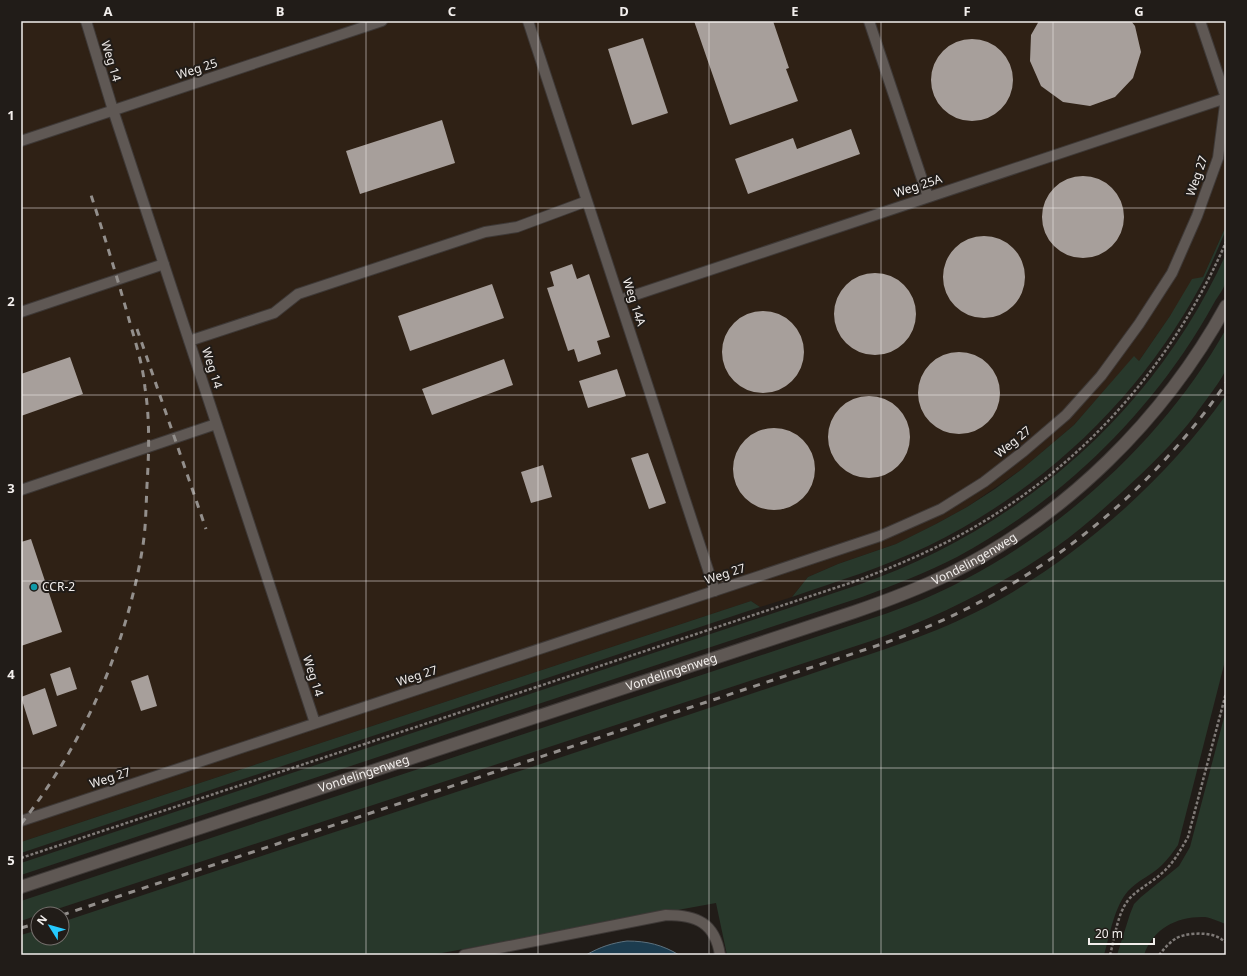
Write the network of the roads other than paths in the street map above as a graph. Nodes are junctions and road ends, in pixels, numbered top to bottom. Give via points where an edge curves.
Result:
1 (86, 21) edge
2 (382, 21) edge
3 (528, 21) edge
4 (869, 21) edge
5 (1200, 21) edge
6 (1226, 97) edge
7 (113, 110) junction
8 (21, 141) edge
9 (928, 197) junction
10 (587, 201) junction
11 (164, 264) junction
12 (620, 300) junction
13 (1226, 306) edge
14 (21, 312) edge
15 (189, 341) junction
16 (216, 424) junction
17 (21, 490) edge
18 (715, 591) junction
19 (315, 723) junction
20 (21, 821) edge
21 (21, 887) edge
22 (510, 951) edge
23 (464, 955) edge
24 (720, 955) edge

1 - 7 lane, Weg 14
2 - 7 lane, Weg 25
3 - 10 lane, Weg 14A
4 - 9 lane
5 - 6 lane
6 - 9 lane, Weg 25A
6 - 18 lane, Weg 27 via 1218,158 1197,216 1172,272 1139,324 1101,376 1066,415 984,482 940,509 880,536
7 - 8 lane, Weg 25
7 - 11 lane, Weg 14
9 - 12 lane, Weg 25A
10 - 12 lane, Weg 14A
10 - 15 lane via 517,227 485,232 298,294 274,313
11 - 14 lane
11 - 15 lane, Weg 14
12 - 18 lane, Weg 14A
13 - 21 street, Vondelingenweg via 1200,350 1169,392 1136,432 1099,469 1070,495 1028,526 984,554 915,590
15 - 16 lane, Weg 14
16 - 17 lane
16 - 19 lane, Weg 14
18 - 19 lane, Weg 27
19 - 20 lane, Weg 27
22 - 23 lane
22 - 24 lane via 666,915 682,915 697,920 709,928 718,941

